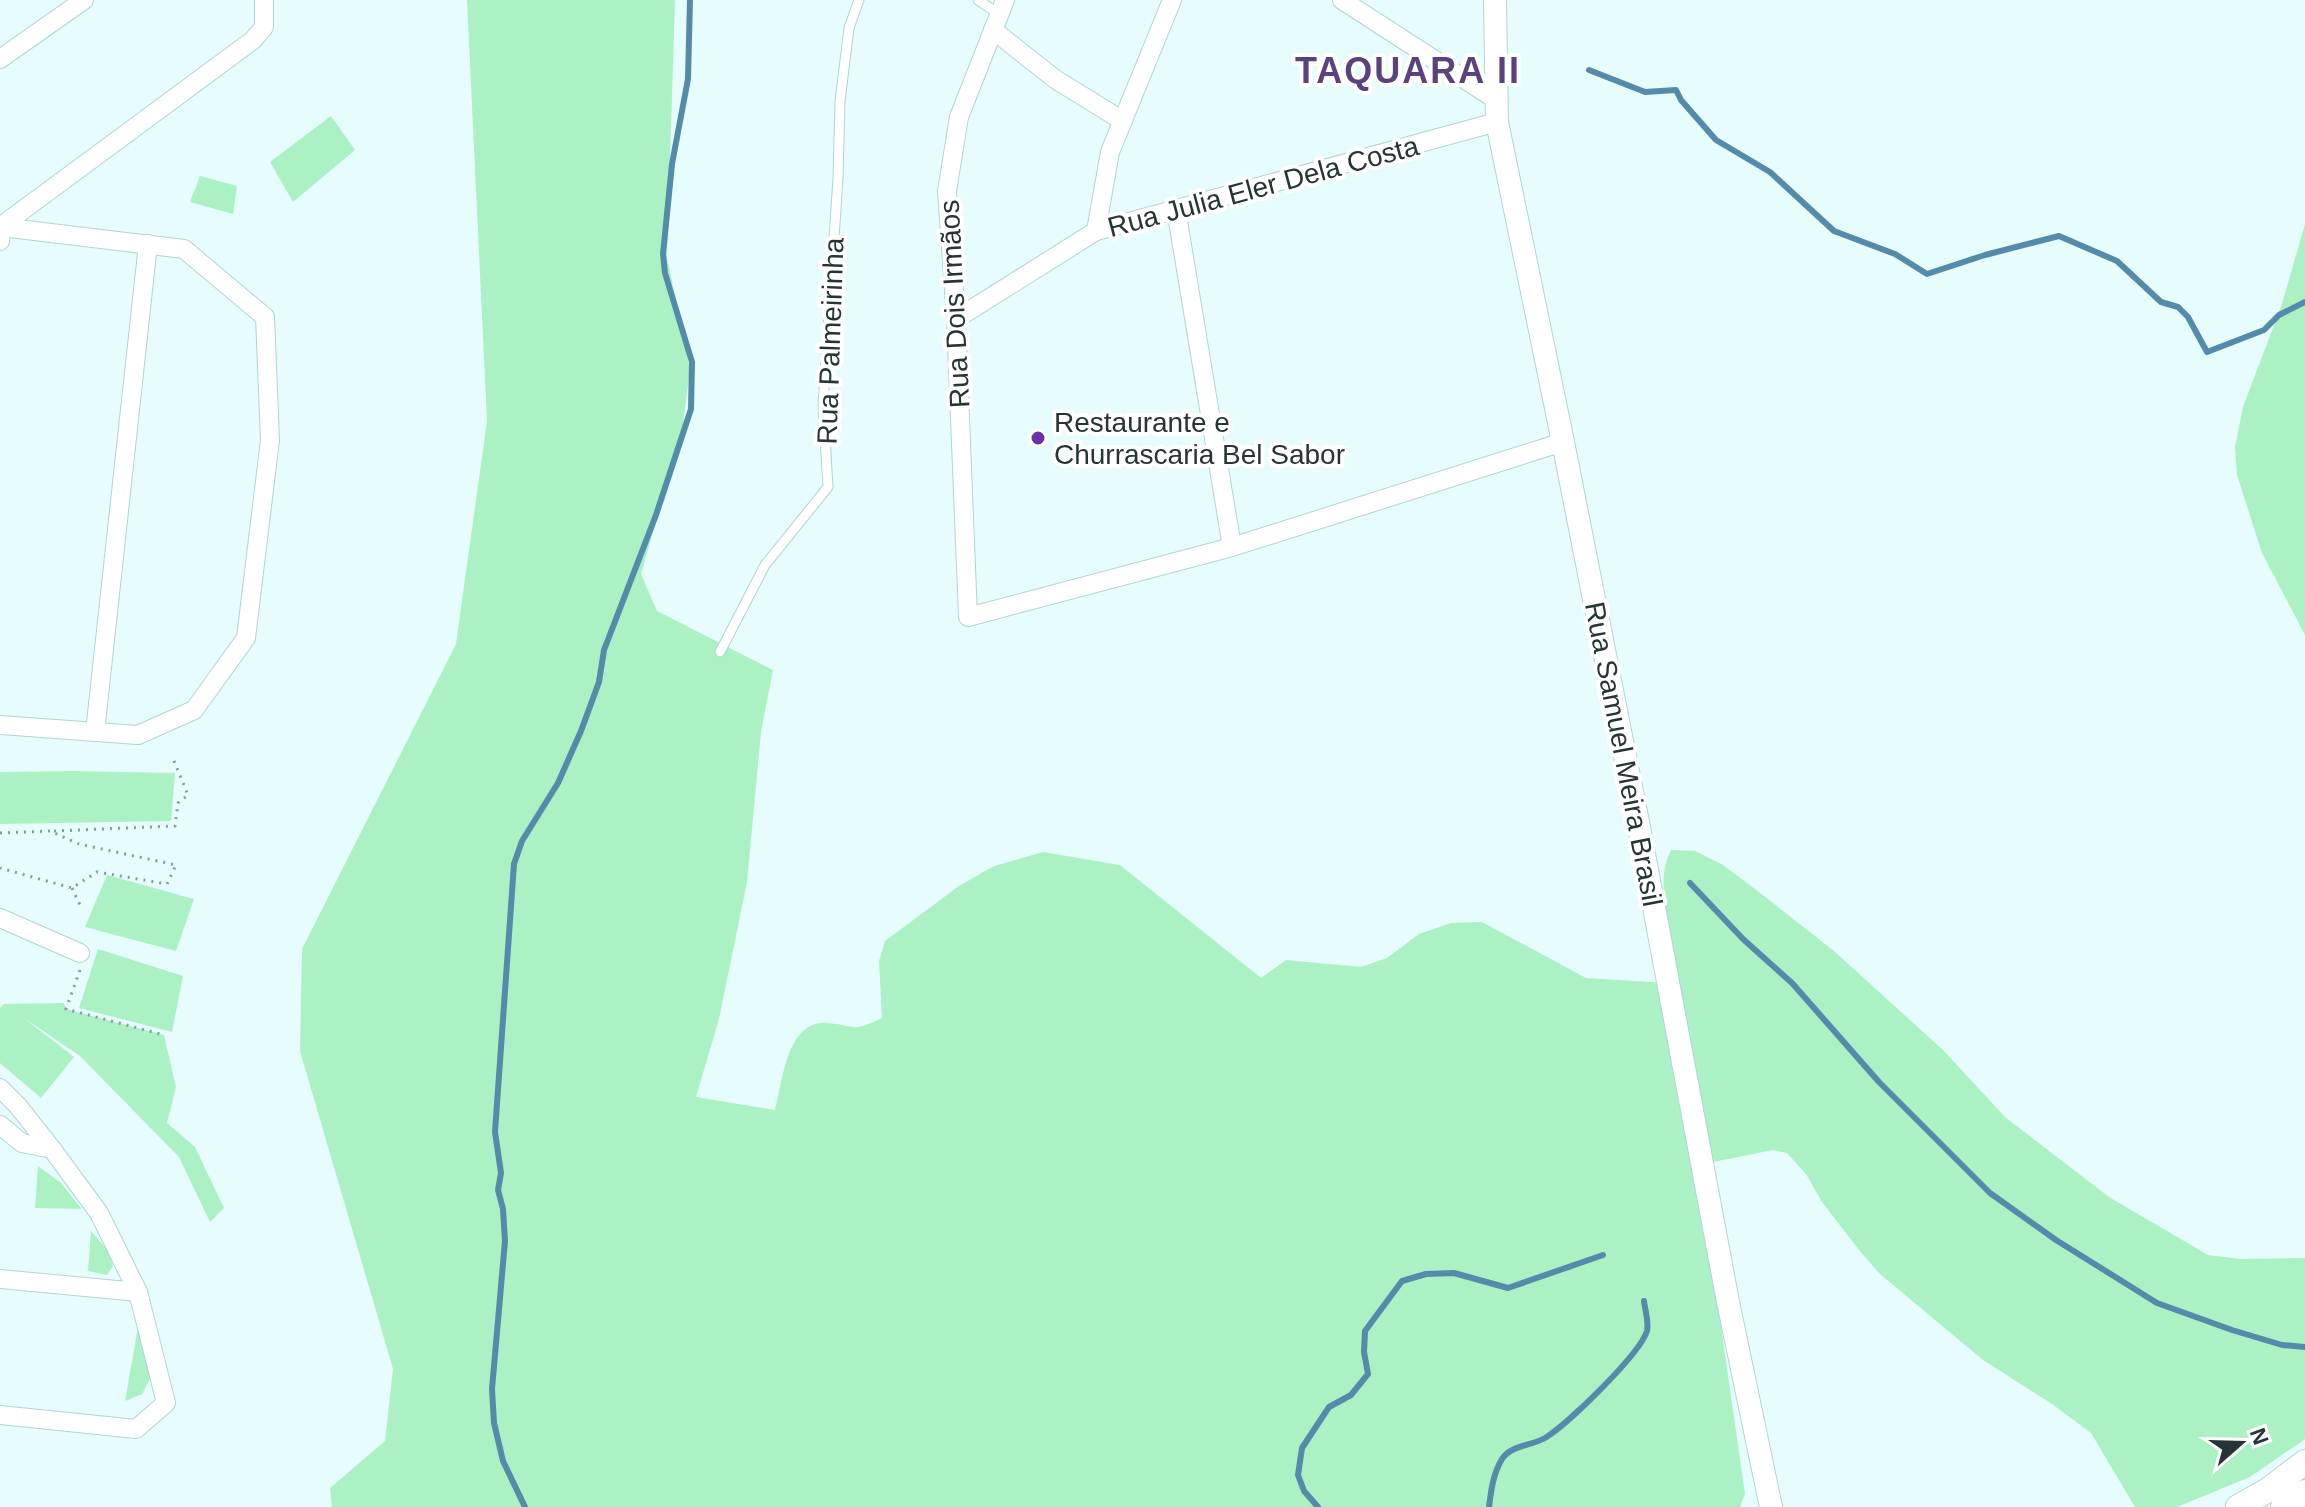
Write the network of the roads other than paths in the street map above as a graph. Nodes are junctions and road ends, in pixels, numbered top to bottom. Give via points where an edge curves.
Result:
1 (84, 0) edge
2 (264, 0) edge
3 (859, 0) edge
4 (978, 0) edge
5 (1172, 0) edge
6 (1342, 0) edge
7 (1495, 0) edge
8 (999, 15) edge
9 (0, 59) edge
10 (1495, 99) junction
11 (1123, 121) junction
12 (1497, 122) junction
13 (1176, 209) junction
14 (1096, 231) junction
15 (0, 232) edge
16 (148, 244) junction
17 (956, 319) junction
18 (1563, 442) junction
19 (1232, 547) junction
20 (720, 652) dead end
21 (0, 725) edge
22 (95, 732) junction
23 (0, 918) edge
24 (82, 956) road end
25 (0, 1088) edge
26 (0, 1125) edge
27 (0, 1141) edge
28 (22, 1143) junction
29 (52, 1149) junction
30 (0, 1279) edge
31 (138, 1292) junction
32 (0, 1415) edge
33 (2305, 1462) edge
34 (2305, 1492) edge
35 (1771, 1507) edge
36 (2238, 1507) edge
37 (2283, 1507) edge

1 - 9 street
2 - 15 street via 264,27 253,40
3 - 20 lane, Rua Palmeirinha via 849,28 840,101 823,404 828,487 765,565
4 - 8 lane
5 - 11 street
6 - 10 street
7 - 10 street, Rua Samuel Meira Brasil
8 - 11 street via 1055,79
8 - 17 street, Rua Dois Irmãos via 959,117 947,191
10 - 12 street, Rua Samuel Meira Brasil
11 - 14 street via 1110,152
12 - 13 street, Rua Julia Eler Dela Costa
12 - 18 street, Rua Samuel Meira Brasil
13 - 14 street, Rua Julia Eler Dela Costa
13 - 19 street
14 - 17 street, Rua Julia Eler Dela Costa
15 - 16 street
16 - 22 street
16 - 22 street via 184,249 265,317 270,440 246,638 194,710 138,735
17 - 19 street, Rua Dois Irmãos via 968,617
18 - 19 street
18 - 35 street, Rua Samuel Meira Brasil
21 - 22 street
23 - 24 street
25 - 29 street
26 - 28 street
27 - 28 street
28 - 29 street
29 - 31 street via 99,1213
30 - 31 street
31 - 32 street via 166,1403 136,1429
33 - 36 main road
34 - 37 main road

